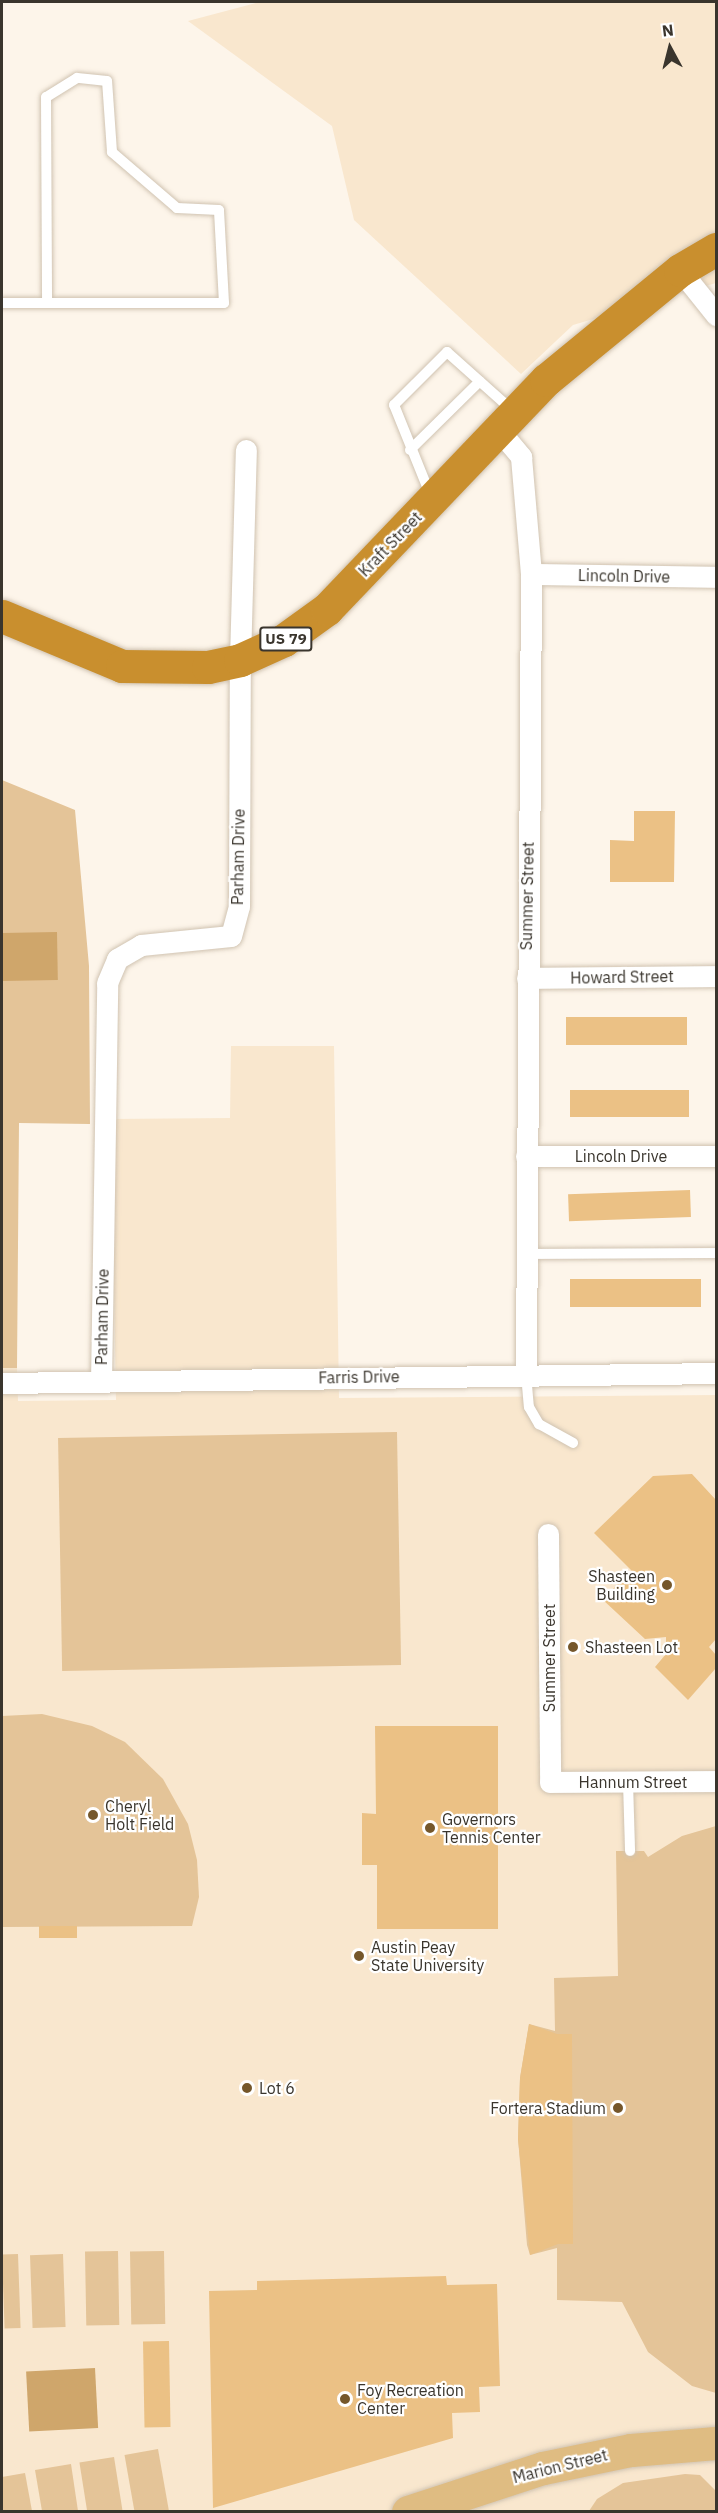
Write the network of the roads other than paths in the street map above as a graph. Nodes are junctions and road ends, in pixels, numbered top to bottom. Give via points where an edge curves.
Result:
1 (717, 249) edge
2 (680, 270) junction
3 (47, 302) junction
4 (2, 303) edge
5 (717, 315) edge
6 (480, 381) junction
7 (506, 420) junction
8 (246, 450) dead end
9 (410, 450) junction
10 (433, 500) junction
11 (531, 574) junction
12 (717, 577) edge
13 (2, 616) edge
14 (240, 660) junction
15 (717, 976) edge
16 (526, 978) junction
17 (526, 1156) junction
18 (717, 1156) edge
19 (717, 1253) edge
20 (526, 1254) junction
21 (526, 1373) junction
22 (717, 1373) edge
23 (101, 1382) junction
24 (2, 1383) edge
25 (573, 1443) dead end
26 (548, 1534) dead end
27 (717, 1781) edge
28 (550, 1782) joint
29 (628, 1782) junction
30 (630, 1851) dead end
31 (717, 2443) edge
32 (408, 2511) edge

1 - 2 highway, Kraft Street / US 79
2 - 5 street
2 - 7 highway, Kraft Street / US 79 via 580,350
3 - 3 lane via 224,303 219,210 177,208 112,152 107,81 77,78 46,97
3 - 4 lane
6 - 7 lane
6 - 9 lane
6 - 9 lane via 447,352 394,405
7 - 10 highway, Kraft Street / US 79
7 - 11 street, Summer Street via 521,457
8 - 14 street, Parham Drive
9 - 10 lane
10 - 14 highway, Kraft Street / US 79 via 327,609 284,640
11 - 12 street, Lincoln Drive
11 - 16 street, Summer Street
13 - 14 highway, Kraft Street / US 79 via 122,666 208,667
14 - 23 street, Parham Drive via 239,906 231,936 141,945 117,959 107,983
15 - 16 street, Howard Street
16 - 17 street, Summer Street
17 - 18 street, Lincoln Drive
17 - 20 street, Summer Street
19 - 20 lane
20 - 21 street, Summer Street
21 - 22 street, Farris Drive
21 - 23 street, Farris Drive
21 - 25 lane via 529,1407 539,1424
23 - 24 street, Farris Drive
26 - 28 street, Summer Street
27 - 29 street, Hannum Street
28 - 29 street, Hannum Street
29 - 30 lane
31 - 32 main road, Marion Street via 631,2450 543,2468

